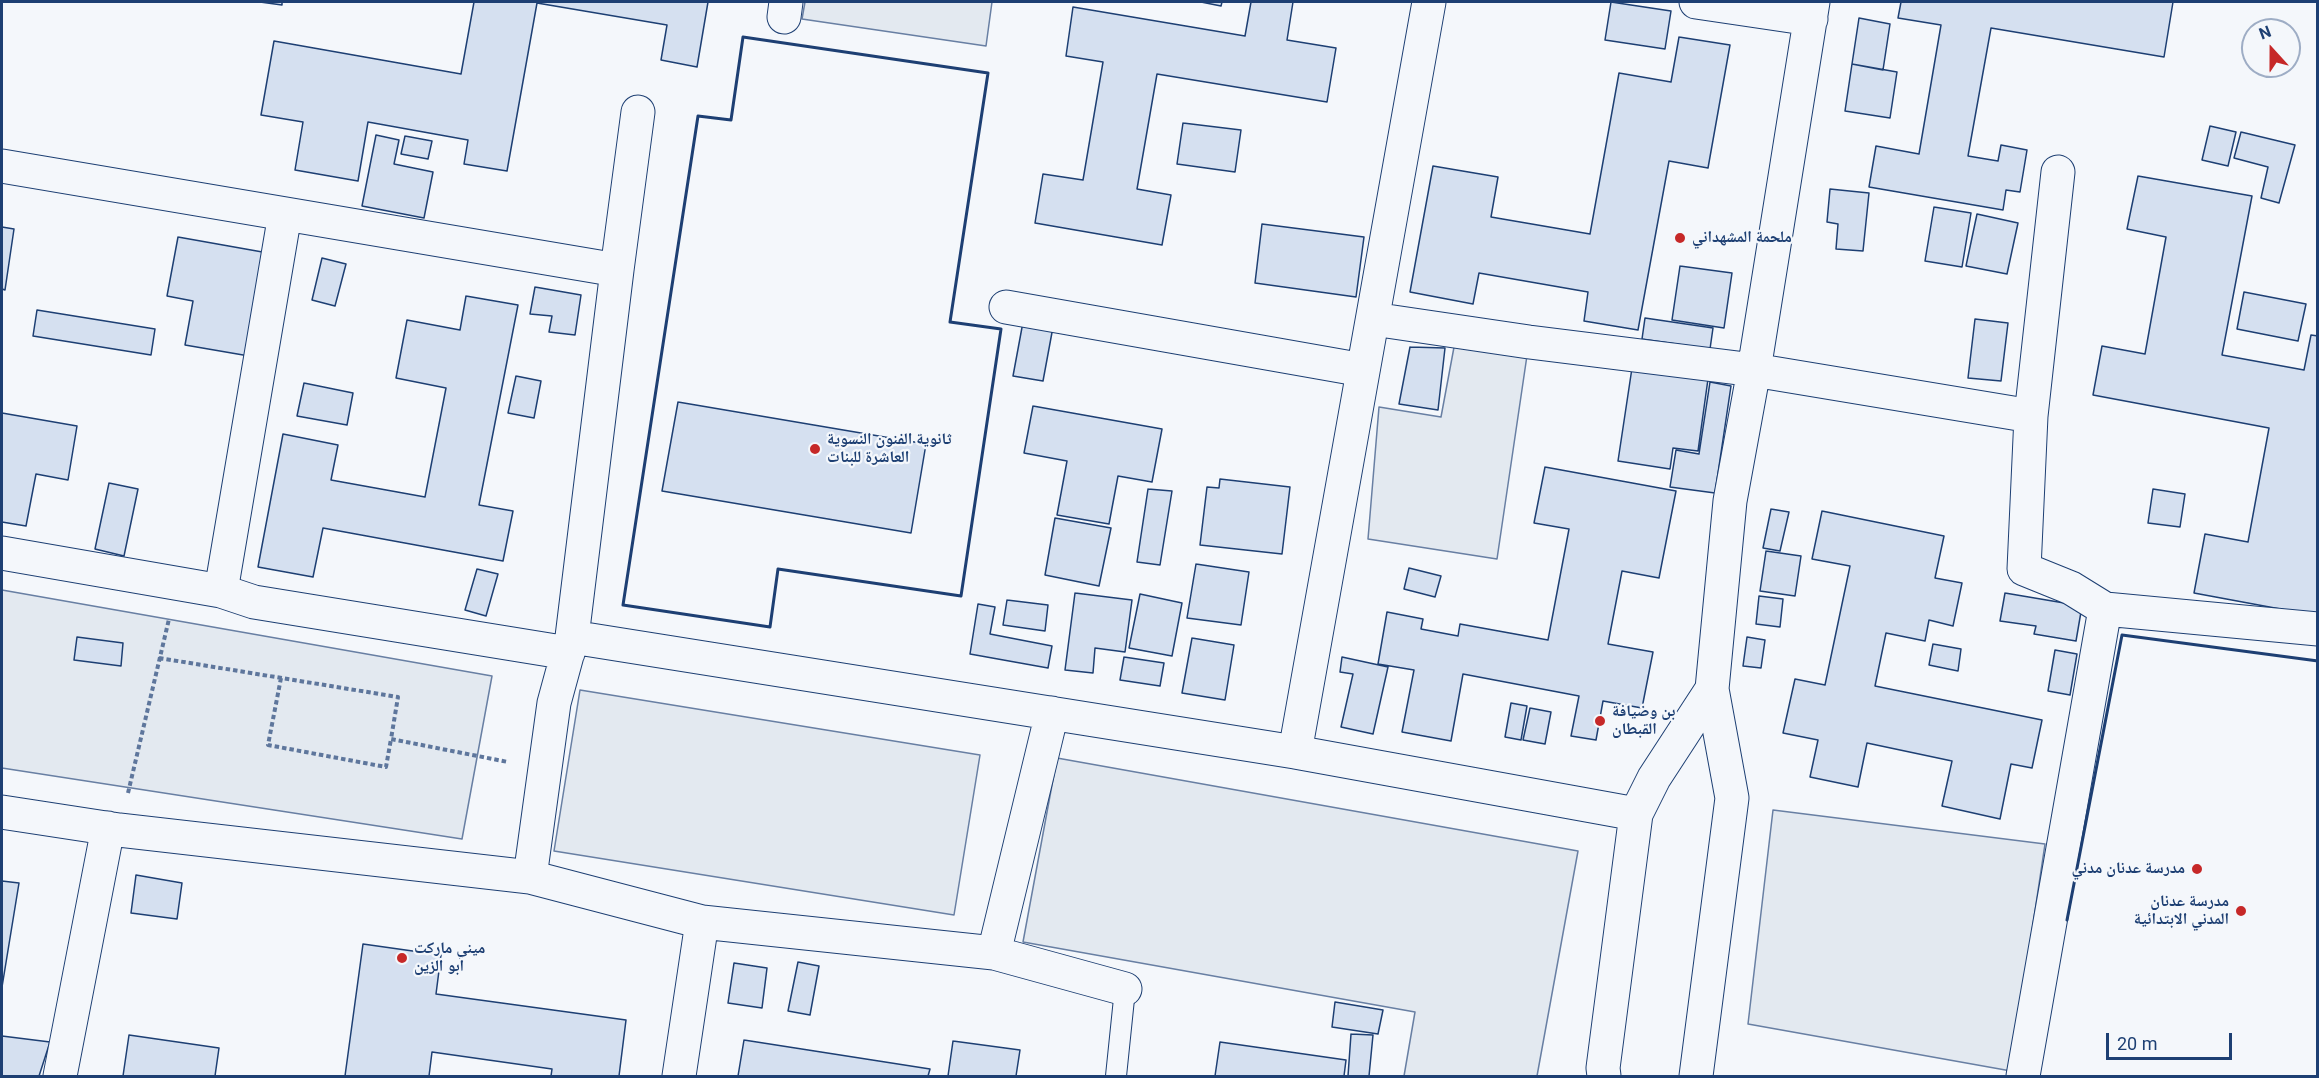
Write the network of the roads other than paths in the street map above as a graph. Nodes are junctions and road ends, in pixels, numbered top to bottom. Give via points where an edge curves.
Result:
1 (1429, 2) edge
2 (1696, 2) edge
3 (1812, 10) edge
4 (638, 112) dead end
5 (2, 166) edge
6 (2058, 172) dead end
7 (285, 214) junction
8 (617, 270) junction
9 (1006, 307) dead end
10 (1373, 319) junction
11 (1363, 370) junction
12 (1754, 370) junction
13 (2031, 416) junction
14 (2, 553) edge
15 (221, 591) junction
16 (2105, 609) junction
17 (2318, 629) edge
18 (570, 645) junction
19 (1712, 689) junction
20 (1053, 713) junction
21 (1294, 752) junction
22 (2, 812) edge
23 (1636, 814) junction
24 (113, 829) junction
25 (530, 877) junction
26 (702, 922) junction
27 (994, 953) junction
28 (1125, 989) joint
29 (1700, 1076) edge
30 (60, 1077) edge
31 (679, 1077) edge
32 (1116, 1077) edge
33 (1604, 1077) edge
34 (2024, 1077) edge

1 - 10 street
2 - 3 street
3 - 12 street
4 - 8 street
5 - 7 street
6 - 13 street
7 - 8 street
7 - 15 street
8 - 18 street
9 - 11 street
10 - 11 street
10 - 12 street
11 - 21 street
12 - 13 street
12 - 19 street via 1730,501
13 - 16 street via 2024,569 2071,588
14 - 15 street
15 - 18 street via 254,602
16 - 17 street
16 - 34 street
18 - 20 street
18 - 25 street via 554,703
19 - 23 street via 1654,778
19 - 29 street via 1732,798
20 - 21 street
20 - 27 street
21 - 23 street
22 - 24 street
23 - 33 street
24 - 25 street
24 - 30 street
25 - 26 street
26 - 27 street
26 - 31 street
27 - 28 street
28 - 32 lane

